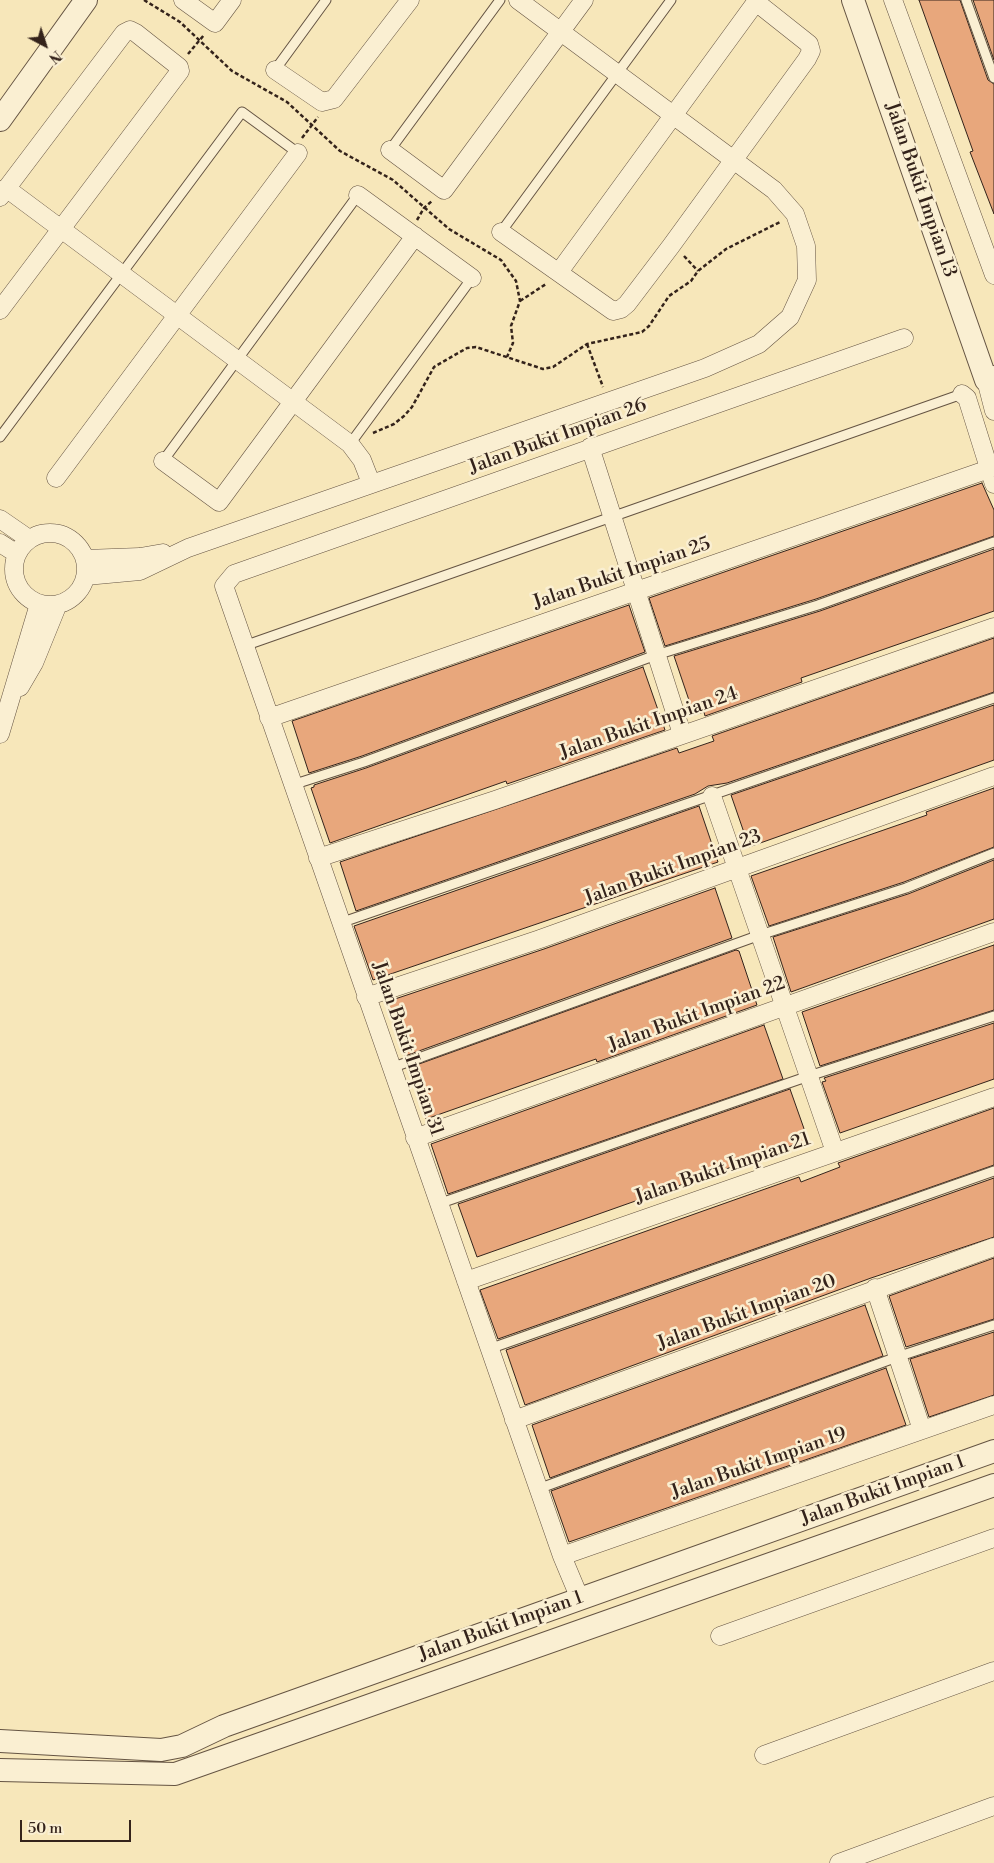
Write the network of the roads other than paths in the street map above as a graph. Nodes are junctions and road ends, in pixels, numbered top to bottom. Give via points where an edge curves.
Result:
1 (86, 0) edge
2 (183, 0) edge
3 (232, 0) edge
4 (326, 0) edge
5 (410, 0) edge
6 (500, 0) edge
7 (518, 0) edge
8 (584, 0) edge
9 (671, 0) edge
10 (853, 0) edge
11 (893, 0) edge
12 (966, 0) edge
13 (561, 32) junction
14 (275, 70) joint
15 (618, 73) junction
16 (994, 78) edge
17 (674, 114) junction
18 (0, 120) edge
19 (390, 150) joint
20 (296, 152) joint
21 (735, 159) junction
22 (3, 193) edge
23 (358, 195) joint
24 (60, 228) junction
25 (501, 232) joint
26 (412, 234) junction
27 (559, 272) junction
28 (122, 274) junction
29 (994, 275) edge
30 (472, 278) joint
31 (0, 310) edge
32 (177, 315) junction
33 (904, 338) dead end
34 (237, 360) junction
35 (991, 384) edge
36 (962, 394) joint
37 (293, 401) junction
38 (994, 411) edge
39 (0, 437) edge
40 (350, 444) junction
41 (590, 447) junction
42 (162, 460) joint
43 (992, 476) edge
44 (56, 478) dead end
45 (371, 483) junction
46 (612, 518) junction
47 (0, 519) edge
48 (29, 539) junction
49 (994, 542) edge
50 (0, 543) edge
51 (17, 554) junction
52 (86, 567) junction
53 (228, 579) joint
54 (636, 591) junction
55 (39, 604) junction
56 (58, 604) junction
57 (994, 627) edge
58 (244, 646) junction
59 (656, 655) junction
60 (994, 698) edge
61 (7, 709) junction
62 (269, 718) junction
63 (0, 734) edge
64 (682, 734) junction
65 (994, 776) edge
66 (292, 785) junction
67 (712, 796) junction
68 (994, 853) edge
69 (318, 858) junction
70 (737, 868) junction
71 (340, 923) junction
72 (994, 932) edge
73 (760, 935) junction
74 (366, 997) junction
75 (784, 1006) junction
76 (994, 1016) edge
77 (391, 1068) junction
78 (809, 1076) junction
79 (994, 1097) edge
80 (415, 1138) junction
81 (835, 1152) junction
82 (994, 1171) edge
83 (438, 1204) junction
84 (994, 1247) edge
85 (466, 1281) junction
86 (875, 1288) junction
87 (994, 1325) edge
88 (489, 1349) junction
89 (897, 1357) junction
90 (994, 1405) edge
91 (514, 1420) junction
92 (922, 1430) junction
93 (994, 1451) edge
94 (994, 1485) edge
95 (538, 1489) junction
96 (994, 1538) edge
97 (562, 1556) junction
98 (580, 1599) junction
99 (624, 1616) junction
100 (720, 1636) dead end
101 (549, 1642) junction
102 (994, 1671) edge
103 (0, 1741) edge
104 (764, 1755) dead end
105 (0, 1770) edge
106 (994, 1806) edge
107 (838, 1863) edge

1 - 18 street
2 - 3 street via 215,23
4 - 14 lane
5 - 14 street via 334,99 322,102
6 - 19 lane
7 - 13 street
8 - 13 street
9 - 15 lane
10 - 35 street, Jalan Bukit Impian 13
11 - 29 street
12 - 16 lane
13 - 15 street
13 - 19 street via 444,190
15 - 17 street
15 - 25 lane
17 - 21 street
17 - 21 street via 756,2 809,44 811,51
17 - 27 street
20 - 28 lane via 242,112
20 - 32 street
21 - 27 street via 621,309 613,311
21 - 45 street via 774,190 795,214 806,246 807,280 790,317 759,344 705,368
22 - 24 street
22 - 24 street via 124,33 130,30 136,33 180,71
23 - 26 street
23 - 34 lane
24 - 28 street
24 - 31 street
25 - 27 street
26 - 30 street
26 - 37 street
28 - 32 street
28 - 39 lane
30 - 40 lane
32 - 34 street
32 - 44 street
33 - 41 street, Jalan Bukit Impian 26
34 - 37 street
34 - 42 lane
35 - 38 street, Jalan Bukit Impian 13
36 - 43 street via 967,398
36 - 46 lane
37 - 40 street
37 - 42 street via 219,502
40 - 45 street via 362,460
41 - 46 street
41 - 53 street, Jalan Bukit Impian 26 via 234,574
43 - 54 street, Jalan Bukit Impian 25
45 - 52 street via 188,548
46 - 54 street
46 - 58 lane
47 - 48 street
48 - 51 street
48 - 52 street via 51,532 62,534 81,549
49 - 59 lane via 818,605
50 - 51 street
51 - 55 street via 14,566 17,584 28,598
52 - 56 street via 79,591
53 - 58 street, Jalan Bukit Impian 31 via 224,586
54 - 59 street
54 - 62 street, Jalan Bukit Impian 25
55 - 56 street
55 - 61 street
56 - 61 street via 34,663
57 - 64 street, Jalan Bukit Impian 24
58 - 62 street, Jalan Bukit Impian 31
59 - 64 street
59 - 66 lane via 364,762
60 - 67 lane
61 - 63 street
62 - 66 street, Jalan Bukit Impian 31
64 - 69 street, Jalan Bukit Impian 24
65 - 70 street, Jalan Bukit Impian 23
66 - 69 street, Jalan Bukit Impian 31
67 - 70 street
67 - 71 lane
68 - 73 lane via 906,888
69 - 71 street, Jalan Bukit Impian 31
70 - 73 street
70 - 74 street, Jalan Bukit Impian 23
71 - 74 street, Jalan Bukit Impian 31
72 - 75 street, Jalan Bukit Impian 22
73 - 75 street
73 - 77 lane
74 - 77 street, Jalan Bukit Impian 31
75 - 78 street
75 - 80 street, Jalan Bukit Impian 22
76 - 78 lane
77 - 80 street, Jalan Bukit Impian 31
78 - 81 street
78 - 83 lane
79 - 81 street, Jalan Bukit Impian 21
80 - 83 street, Jalan Bukit Impian 31
81 - 85 street, Jalan Bukit Impian 21
82 - 88 lane
83 - 85 street, Jalan Bukit Impian 31
84 - 86 street, Jalan Bukit Impian 20
85 - 88 street, Jalan Bukit Impian 31
86 - 89 street
86 - 91 street, Jalan Bukit Impian 20
87 - 89 lane
88 - 91 street, Jalan Bukit Impian 31
89 - 92 street
89 - 95 lane
90 - 92 street, Jalan Bukit Impian 19
91 - 95 street, Jalan Bukit Impian 31
92 - 97 street, Jalan Bukit Impian 19
93 - 98 street, Jalan Bukit Impian 1
94 - 99 street, Jalan Bukit Impian 1
95 - 97 street, Jalan Bukit Impian 31
96 - 100 street
97 - 98 street
98 - 99 street via 603,1612
98 - 101 street via 566,1623
98 - 103 street, Jalan Bukit Impian 1 via 224,1726 182,1746 161,1750
99 - 101 street, Jalan Bukit Impian 1
101 - 105 street, Jalan Bukit Impian 1 via 175,1774
102 - 104 street
106 - 107 street

